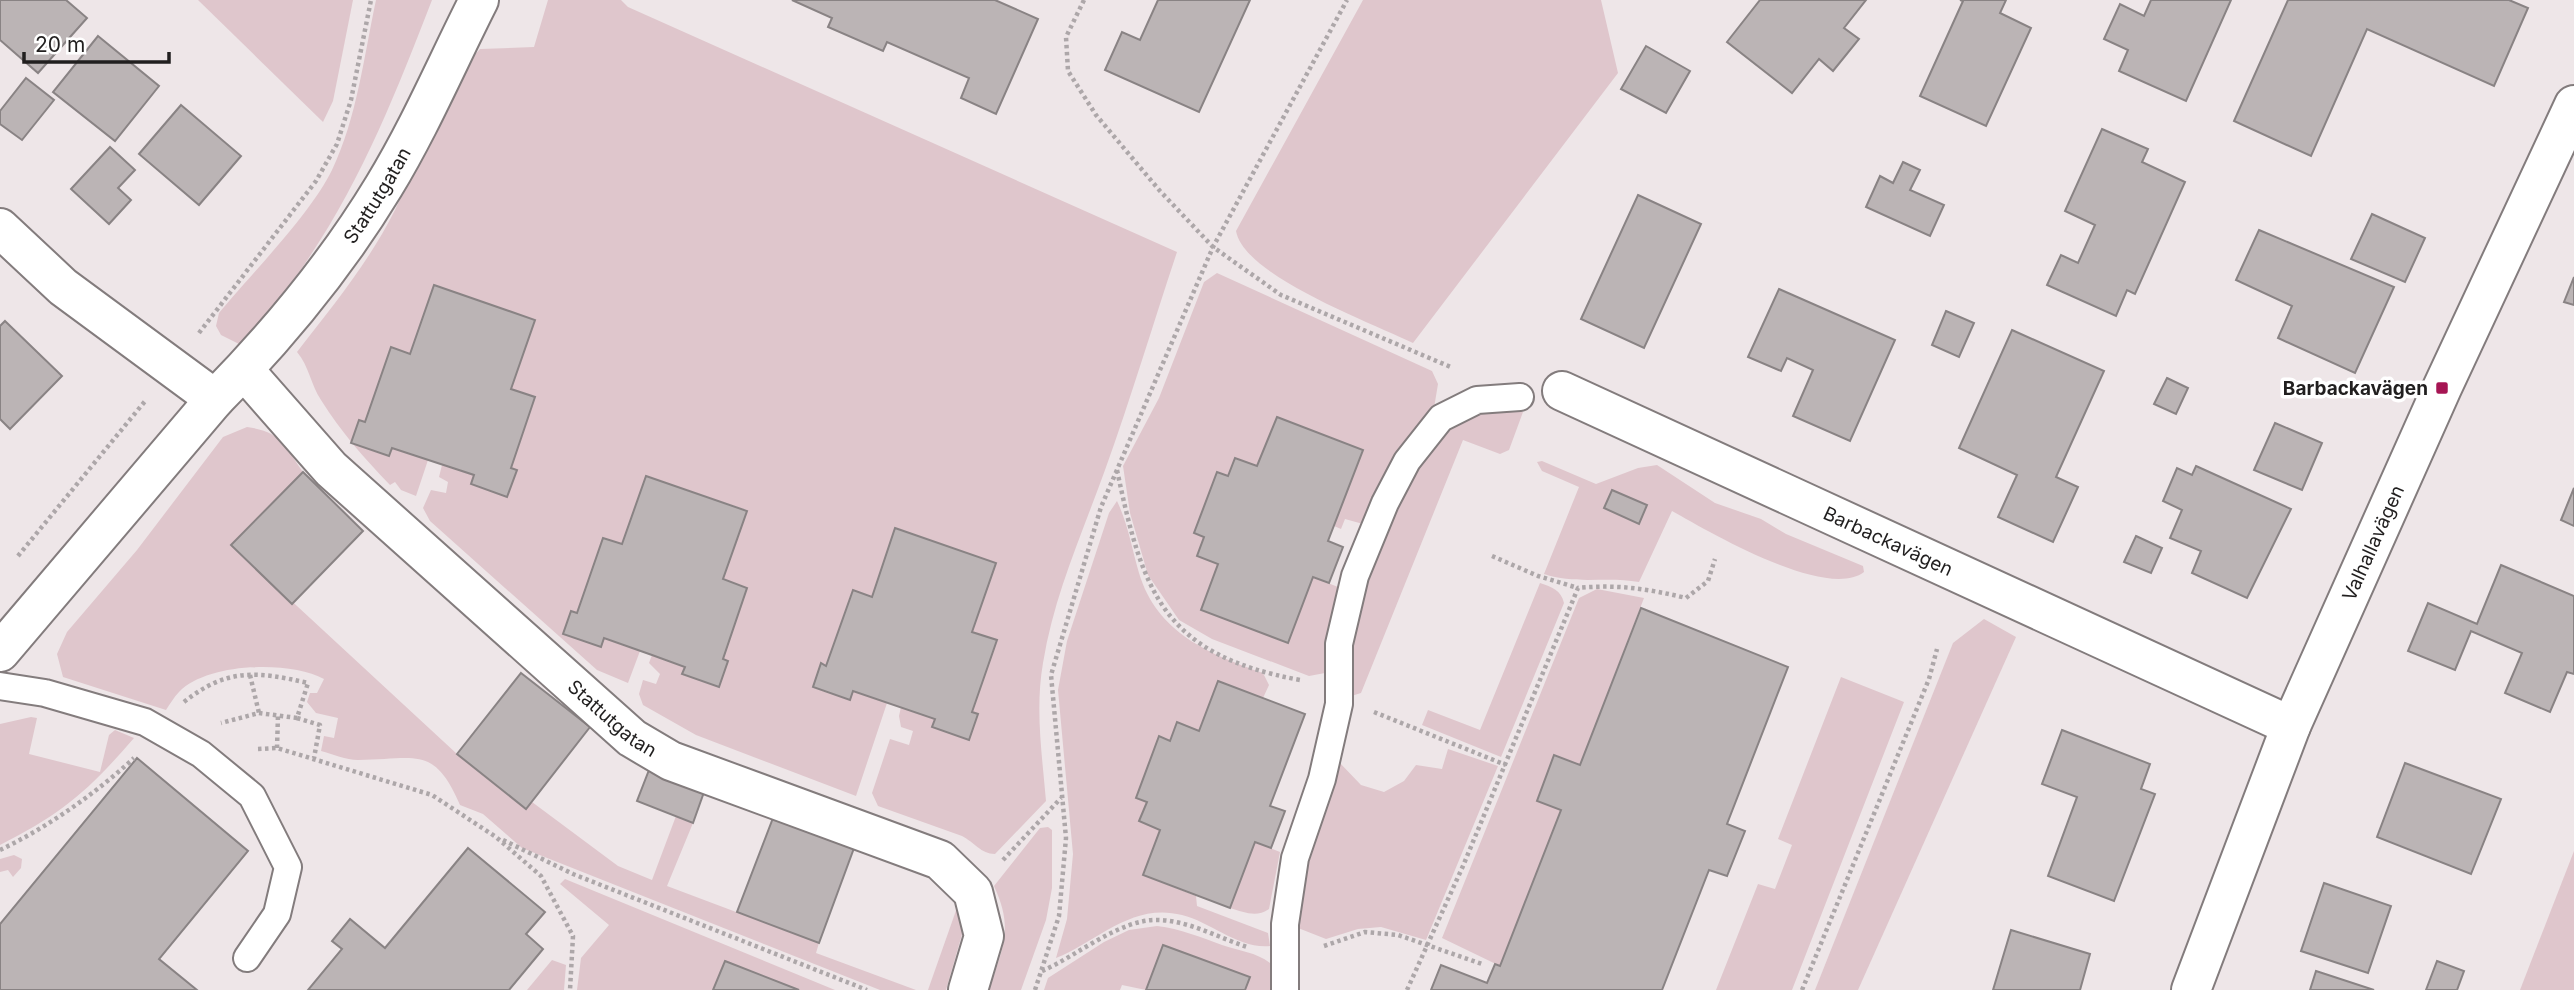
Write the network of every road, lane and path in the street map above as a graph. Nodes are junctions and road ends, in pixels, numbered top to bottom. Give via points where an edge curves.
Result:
1 (371, 0) edge
2 (479, 0) edge
3 (1084, 0) edge
4 (1347, 0) edge
5 (2574, 105) edge
6 (0, 228) edge
7 (1213, 247) junction
8 (172, 368) junction
9 (244, 370) junction
10 (1457, 370) dead end
11 (1562, 391) dead end
12 (1520, 397) dead end
13 (215, 400) junction
14 (1117, 469) junction
15 (1492, 556) dead end
16 (17, 557) dead end
17 (1715, 559) dead end
18 (1578, 588) junction
19 (1937, 649) dead end
20 (0, 652) edge
21 (250, 675) dead end
22 (0, 686) edge
23 (1338, 695) junction
24 (259, 713) dead end
25 (278, 715) dead end
26 (297, 718) dead end
27 (2291, 726) junction
28 (277, 748) junction
29 (201, 754) junction
30 (314, 758) junction
31 (1506, 765) junction
32 (1062, 797) junction
33 (496, 837) junction
34 (973, 892) junction
35 (247, 958) dead end
36 (570, 990) edge
37 (867, 990) edge
38 (968, 990) edge
39 (1035, 990) edge
40 (1285, 990) edge
41 (1407, 990) edge
42 (1801, 990) edge
43 (2191, 990) edge

1 - 8 path via 351,100 337,144 316,181
2 - 9 street, Stattutgatan via 384,185 337,254
3 - 7 path via 1066,37 1068,71 1096,116
4 - 7 path
5 - 27 street, Valhallavägen
6 - 8 street via 63,287
7 - 10 path via 1281,295
7 - 14 path
8 - 13 street
8 - 16 path
9 - 13 street, Stattutgatan
9 - 34 street, Stattutgatan via 331,469 632,738 671,761 940,860
11 - 27 street, Barbackavägen
12 - 23 lane via 1477,400 1441,418 1407,461 1355,576 1339,644
13 - 20 street, Stattutgatan
14 - 23 path via 1144,575 1170,619 1214,654
14 - 32 path via 1051,675
15 - 18 path
17 - 18 path via 1708,582 1686,598 1641,587
18 - 31 path
19 - 42 path via 1929,679
21 - 24 path
22 - 29 lane via 46,693 145,722
23 - 31 path
23 - 40 lane via 1322,779 1295,858 1285,924
25 - 28 path
26 - 30 path via 320,725
27 - 43 street, Valhallavägen
28 - 29 path
28 - 30 path
29 - 35 lane via 252,796 288,867 276,914
30 - 33 path via 432,795
31 - 41 path
32 - 34 path
32 - 39 path via 1066,838 1059,916
33 - 36 path via 541,876 573,936
33 - 37 path via 573,874
34 - 38 street via 984,936

